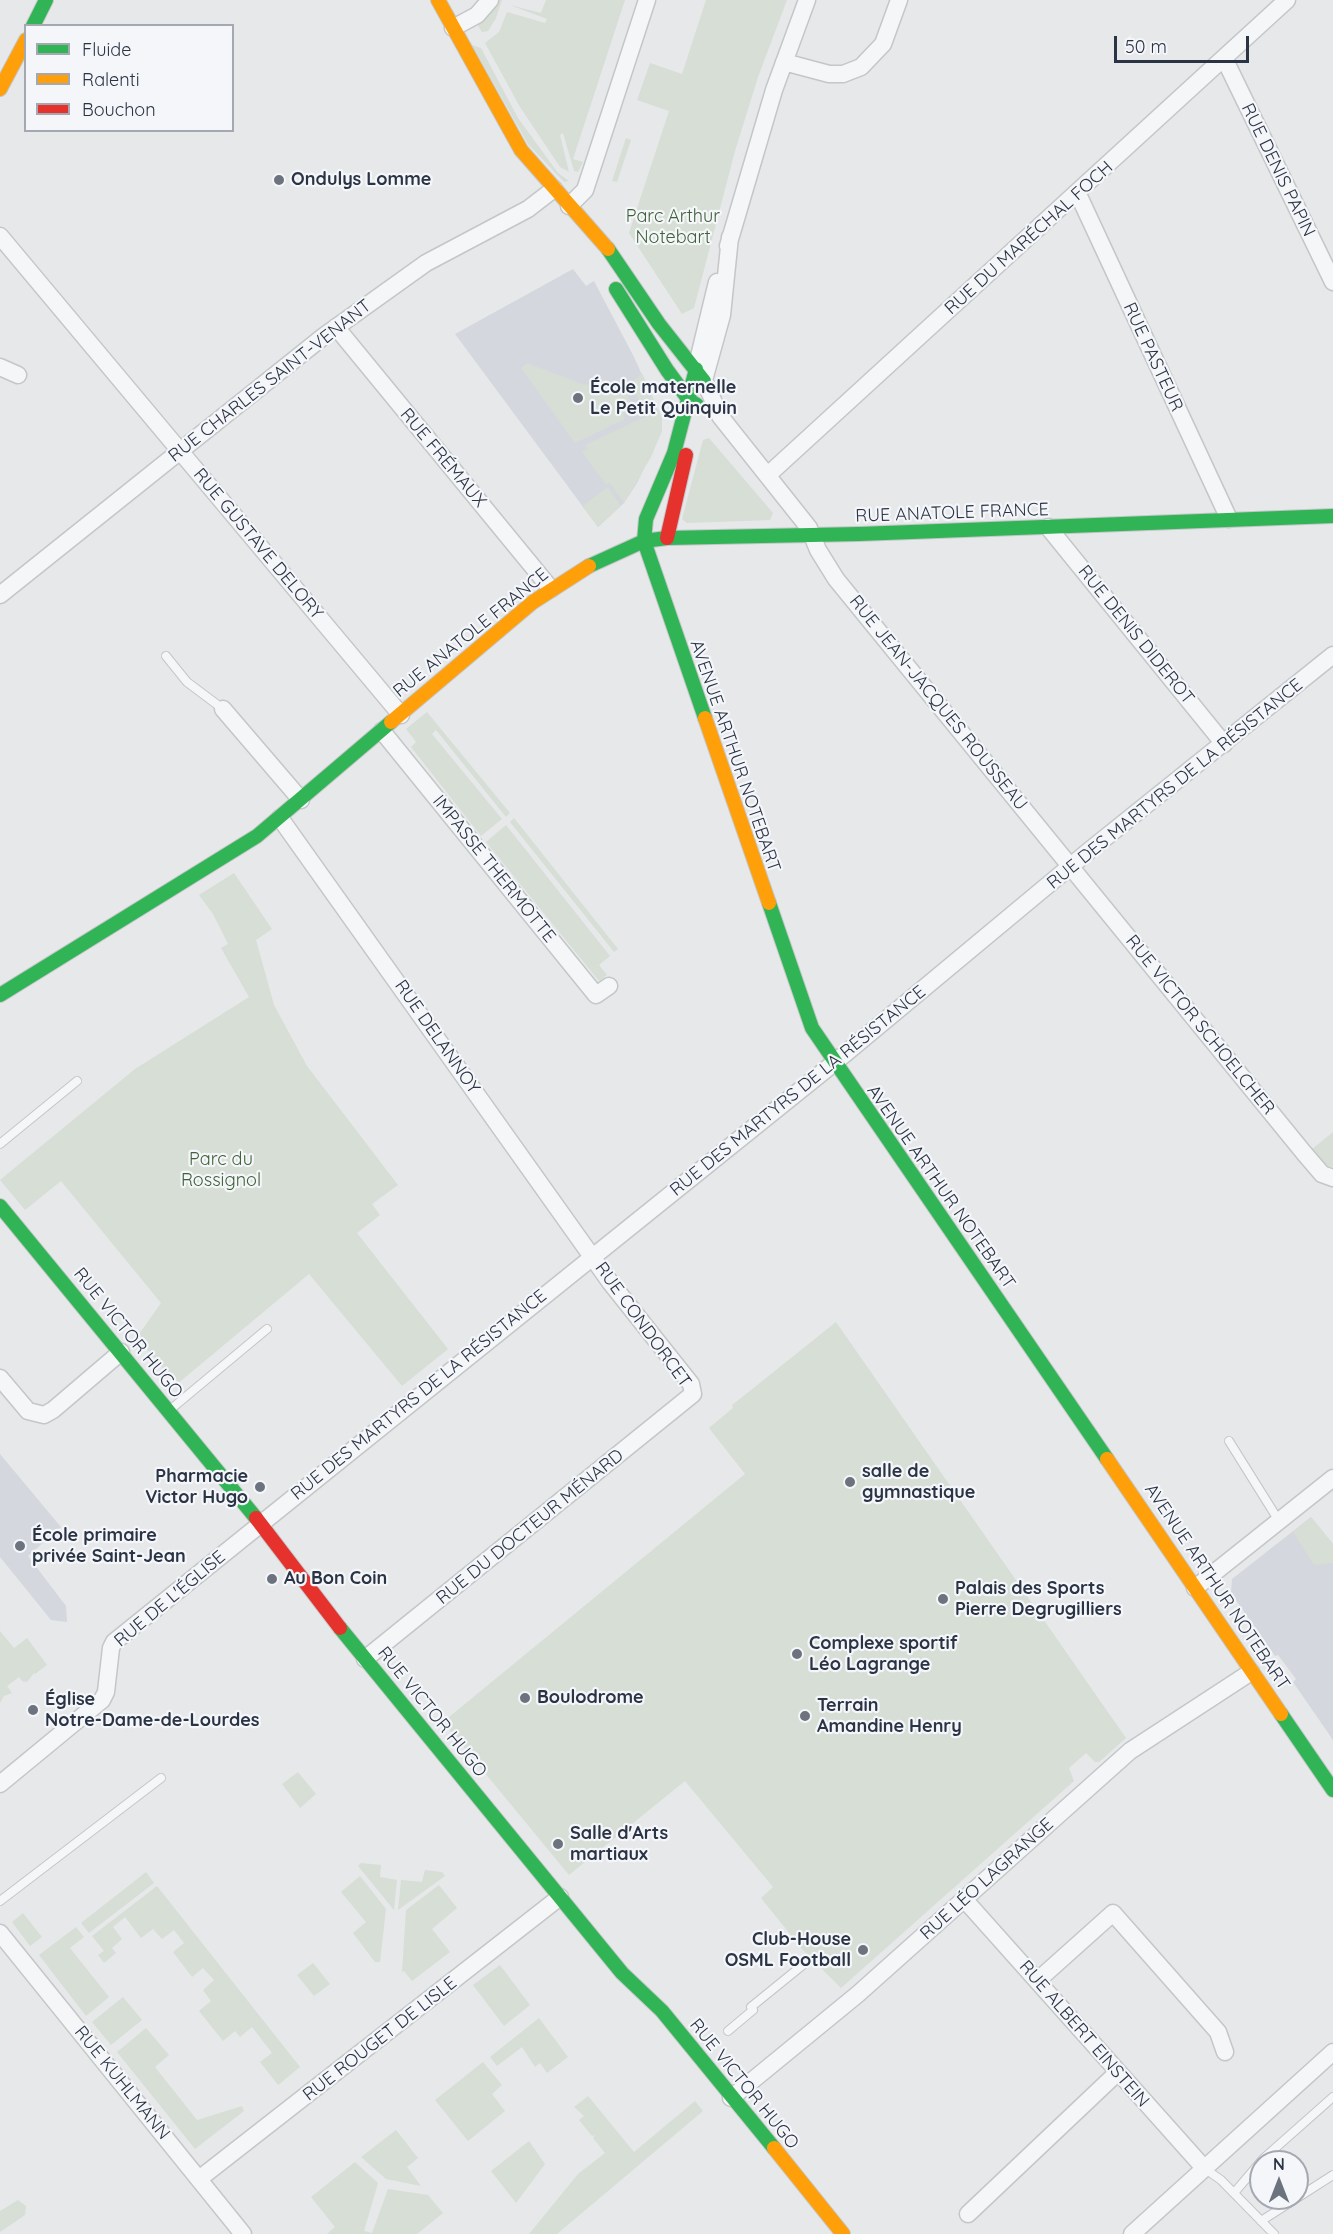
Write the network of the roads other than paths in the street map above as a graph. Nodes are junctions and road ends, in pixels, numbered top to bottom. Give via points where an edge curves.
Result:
1 (46, 0) edge
2 (438, 0) edge
3 (490, 0) edge
4 (647, 0) edge
5 (807, 0) edge
6 (899, 0) edge
7 (1287, 0) edge
8 (34, 24) edge
9 (453, 28) junction
10 (24, 44) edge
11 (1224, 58) junction
12 (784, 62) junction
13 (0, 89) edge
14 (554, 189) junction
15 (1077, 194) junction
16 (570, 206) junction
17 (0, 236) edge
18 (1333, 282) edge
19 (336, 327) junction
20 (0, 367) edge
21 (700, 374) junction
22 (18, 375) dead end
23 (693, 403) junction
24 (720, 416) junction
25 (180, 451) junction
26 (769, 474) junction
27 (1333, 516) edge
28 (1229, 519) junction
29 (1048, 527) junction
30 (812, 535) junction
31 (667, 538) junction
32 (644, 542) junction
33 (551, 588) junction
34 (0, 595) edge
35 (1333, 655) edge
36 (166, 656) dead end
37 (223, 709) joint
38 (400, 715) junction
39 (381, 731) junction
40 (1224, 744) junction
41 (302, 800) junction
42 (280, 818) junction
43 (1071, 867) junction
44 (609, 986) dead end
45 (0, 995) edge
46 (834, 1063) junction
47 (77, 1081) dead end
48 (0, 1144) edge
49 (1333, 1178) edge
50 (0, 1206) edge
51 (592, 1257) junction
52 (267, 1329) dead end
53 (121, 1352) junction
54 (0, 1378) edge
55 (693, 1394) joint
56 (169, 1411) junction
57 (1229, 1441) dead end
58 (1333, 1478) edge
59 (1279, 1521) junction
60 (260, 1522) junction
61 (1195, 1588) junction
62 (365, 1659) junction
63 (1251, 1672) junction
64 (161, 1778) dead end
65 (0, 1784) edge
66 (1332, 1785) edge
67 (560, 1898) junction
68 (964, 1899) junction
69 (0, 1901) edge
70 (0, 1933) edge
71 (804, 1964) dead end
72 (1037, 1981) junction
73 (728, 2031) dead end
74 (1225, 2052) dead end
75 (1333, 2052) edge
76 (1117, 2073) junction
77 (1333, 2097) edge
78 (731, 2098) junction
79 (1204, 2168) junction
80 (1333, 2175) edge
81 (199, 2179) junction
82 (1309, 2190) edge
83 (1234, 2193) junction
84 (1278, 2210) edge
85 (968, 2214) dead end
86 (1261, 2221) junction
87 (243, 2234) edge
88 (843, 2234) edge
89 (1132, 2234) edge
90 (1274, 2234) edge

1 - 8 street
2 - 9 street
3 - 9 street via 477,15
4 - 16 street via 585,190
5 - 12 street
6 - 12 street via 882,44 861,67 829,74
7 - 11 street, RUE DU MARÉCHAL FOCH
9 - 14 street via 506,127
10 - 13 street
11 - 15 street, RUE DU MARÉCHAL FOCH
11 - 18 street, RUE DENIS PAPIN
12 - 21 street via 730,237 722,315
14 - 16 street
14 - 19 street, RUE CHARLES SAINT-VENANT via 536,204 426,263
15 - 26 street, RUE DU MARÉCHAL FOCH
15 - 28 street, RUE PASTEUR
16 - 21 street via 603,242 659,324
16 - 23 street via 605,272
17 - 25 street, RUE GUSTAVE DELORY
19 - 25 street, RUE CHARLES SAINT-VENANT
19 - 33 street, RUE FRÉMAUX
20 - 22 street
21 - 23 street
21 - 24 street
23 - 24 street
23 - 31 street
23 - 32 street via 646,519
24 - 26 street, RUE JEAN-JACQUES ROUSSEAU
25 - 34 street, RUE CHARLES SAINT-VENANT
25 - 38 street, RUE GUSTAVE DELORY
26 - 30 street, RUE JEAN-JACQUES ROUSSEAU
27 - 28 street, RUE ANATOLE FRANCE
28 - 29 street, RUE ANATOLE FRANCE
29 - 30 street, RUE ANATOLE FRANCE
29 - 40 street, RUE DENIS DIDEROT
30 - 31 street, RUE ANATOLE FRANCE
30 - 43 street, RUE JEAN-JACQUES ROUSSEAU via 836,579
31 - 32 street, RUE ANATOLE FRANCE
32 - 33 street, RUE ANATOLE FRANCE
32 - 46 street, AVENUE ARTHUR NOTEBART via 802,1005
33 - 38 street, RUE ANATOLE FRANCE
35 - 40 street, RUE DES MARTYRS DE LA RÉSISTANCE
36 - 37 lane via 188,682
37 - 41 street
38 - 39 street, RUE ANATOLE FRANCE
39 - 41 street, RUE ANATOLE FRANCE
39 - 44 street, IMPASSE THERMOTTE via 596,995
40 - 43 street, RUE DES MARTYRS DE LA RÉSISTANCE
41 - 42 street, RUE ANATOLE FRANCE
42 - 45 street, RUE ANATOLE FRANCE via 241,847
42 - 51 street, RUE DELANNOY
43 - 46 street, RUE DES MARTYRS DE LA RÉSISTANCE
43 - 49 street, RUE VICTOR SCHOELCHER via 1318,1169
46 - 51 street, RUE DES MARTYRS DE LA RÉSISTANCE
46 - 61 street, AVENUE ARTHUR NOTEBART
47 - 48 lane
50 - 53 street, RUE VICTOR HUGO
51 - 55 street, RUE CONDORCET via 691,1384
51 - 60 street, RUE DES MARTYRS DE LA RÉSISTANCE
52 - 56 lane
53 - 54 street via 44,1415 28,1411
53 - 56 street, RUE VICTOR HUGO
55 - 62 street, RUE DU DOCTEUR MÉNARD
56 - 60 street, RUE VICTOR HUGO
57 - 59 lane
58 - 59 street
59 - 61 street
60 - 62 street, RUE VICTOR HUGO
60 - 65 street, RUE DE L'ÉGLISE via 114,1641 102,1700
61 - 63 street, AVENUE ARTHUR NOTEBART
62 - 67 street, RUE VICTOR HUGO
63 - 66 street, AVENUE ARTHUR NOTEBART
63 - 68 street, RUE LÉO LAGRANGE via 1130,1751
64 - 69 lane
67 - 78 street, RUE VICTOR HUGO via 621,1973 653,2001 700,2053
67 - 81 street, RUE ROUGET DE LISLE
68 - 72 street, RUE ALBERT EINSTEIN
68 - 78 street, RUE LÉO LAGRANGE via 858,1994
70 - 81 street, RUE KUHLMANN
71 - 73 lane
72 - 74 street via 1113,1913 1218,2032
72 - 76 street, RUE ALBERT EINSTEIN
75 - 79 street
76 - 79 street, RUE ALBERT EINSTEIN
76 - 85 street
77 - 83 lane via 1263,2159
78 - 88 street, RUE VICTOR HUGO
79 - 83 lane
79 - 89 street
80 - 82 lane
81 - 87 street, RUE KUHLMANN
83 - 86 lane
84 - 86 lane
86 - 90 lane

